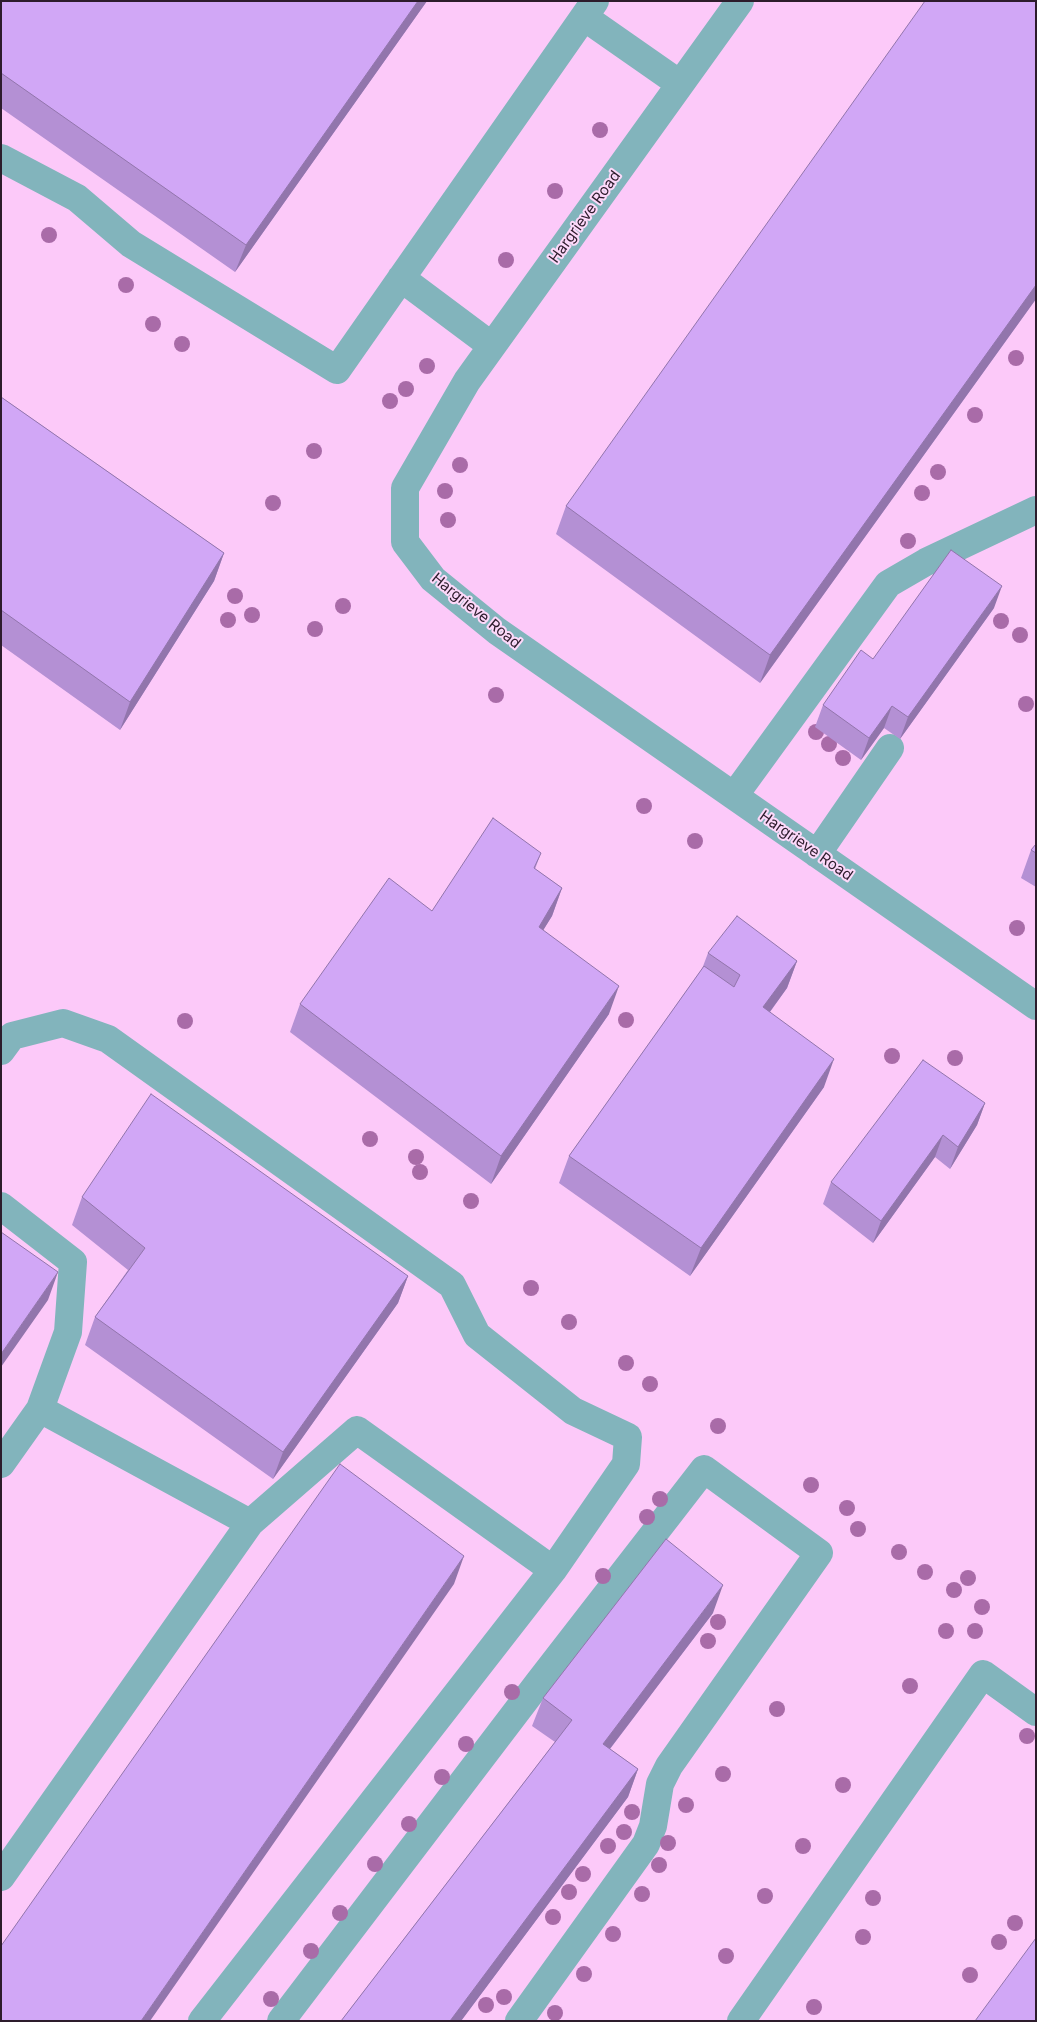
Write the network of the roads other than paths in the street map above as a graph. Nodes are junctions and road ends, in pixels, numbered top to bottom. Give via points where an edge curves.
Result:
1 (740, 1) edge
2 (589, 9) edge
3 (680, 84) junction
4 (1, 158) edge
5 (401, 278) junction
6 (492, 346) junction
7 (1036, 510) edge
8 (890, 748) dead end
9 (734, 796) junction
10 (817, 854) junction
11 (1036, 1006) edge
12 (1, 1051) edge
13 (1, 1206) edge
14 (40, 1409) junction
15 (1, 1464) edge
16 (250, 1523) junction
17 (553, 1570) junction
18 (1036, 1712) edge
19 (1, 1877) edge
20 (202, 2021) edge
21 (281, 2021) edge
22 (519, 2021) edge
23 (741, 2021) edge

1 - 3 street, Hargrieve Road
2 - 3 street
2 - 5 street
3 - 6 street, Hargrieve Road
4 - 5 street via 77,198 131,244 337,370
5 - 6 street
6 - 9 street, Hargrieve Road via 467,381 405,488 405,542 433,579 497,631
7 - 9 street via 926,562 888,584
8 - 10 street
9 - 10 street, Hargrieve Road
10 - 11 street, Hargrieve Road
12 - 17 street via 12,1036 63,1023 108,1039 452,1285 477,1335 573,1411 628,1437 626,1464
13 - 14 street via 73,1262 68,1332
14 - 15 street
14 - 16 street
16 - 17 street via 357,1430
16 - 19 street
17 - 20 street
18 - 23 street via 982,1674
21 - 22 street via 704,1469 818,1553 669,1766 660,1784 653,1826 646,1844

